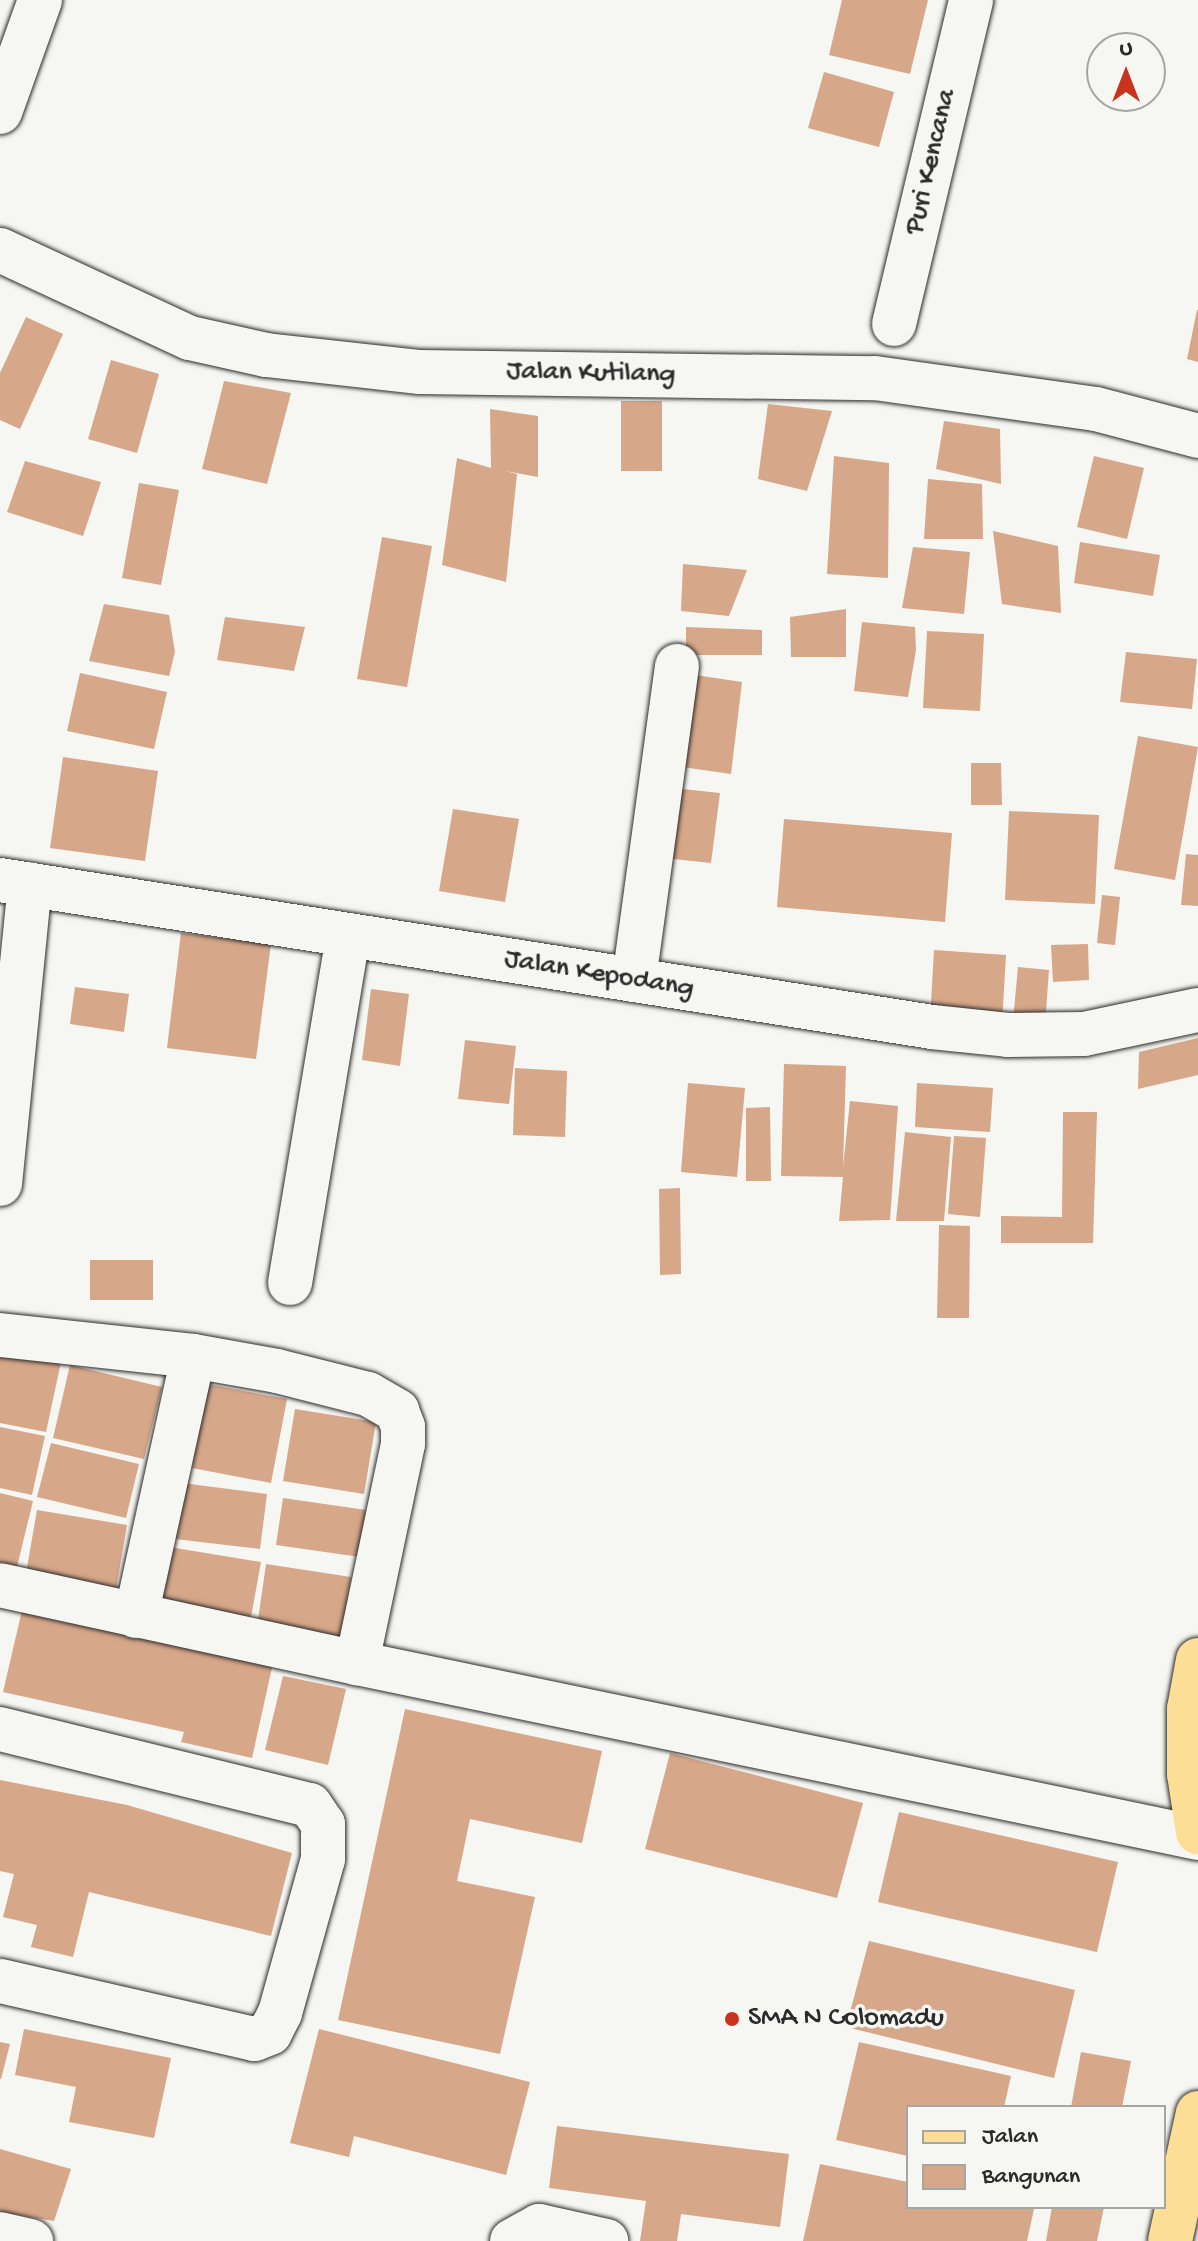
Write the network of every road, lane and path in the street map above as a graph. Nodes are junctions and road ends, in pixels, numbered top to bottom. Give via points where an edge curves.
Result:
1 (40, 0) edge
2 (971, 0) edge
3 (0, 112) edge
4 (0, 250) edge
5 (894, 324) dead end
6 (1198, 436) edge
7 (677, 666) dead end
8 (15, 883) edge
9 (348, 936) junction
10 (634, 980) junction
11 (1198, 1010) edge
12 (0, 1184) edge
13 (290, 1283) dead end
14 (0, 1335) edge
15 (193, 1356) junction
16 (0, 1585) edge
17 (136, 1616) junction
18 (1198, 1660) edge
19 (357, 1663) junction
20 (0, 1729) edge
21 (1198, 1832) edge
22 (1198, 1838) edge
23 (0, 1981) edge
24 (1198, 2113) edge
25 (0, 2234) edge
26 (31, 2241) edge
27 (512, 2241) edge
28 (606, 2241) edge
29 (1170, 2241) edge

1 - 3 street
2 - 5 street, Puri Kencana
4 - 6 street, Jalan Kutilang via 190,338 266,355 420,372 875,378 1096,409
7 - 10 street
8 - 9 street, Jalan Kepodang
8 - 12 street
9 - 10 street, Jalan Kepodang
9 - 13 street
10 - 11 street, Jalan Kepodang via 1008,1035 1084,1034
14 - 15 street
15 - 17 street
15 - 19 street via 368,1394 397,1411 403,1444
16 - 17 street
17 - 19 street
18 - 21 main road via 1189,1709 1189,1774
19 - 22 street
20 - 23 street via 310,1805 323,1824 323,1859 270,2033 254,2039
24 - 29 main road
25 - 26 street
27 - 28 street via 539,2226

